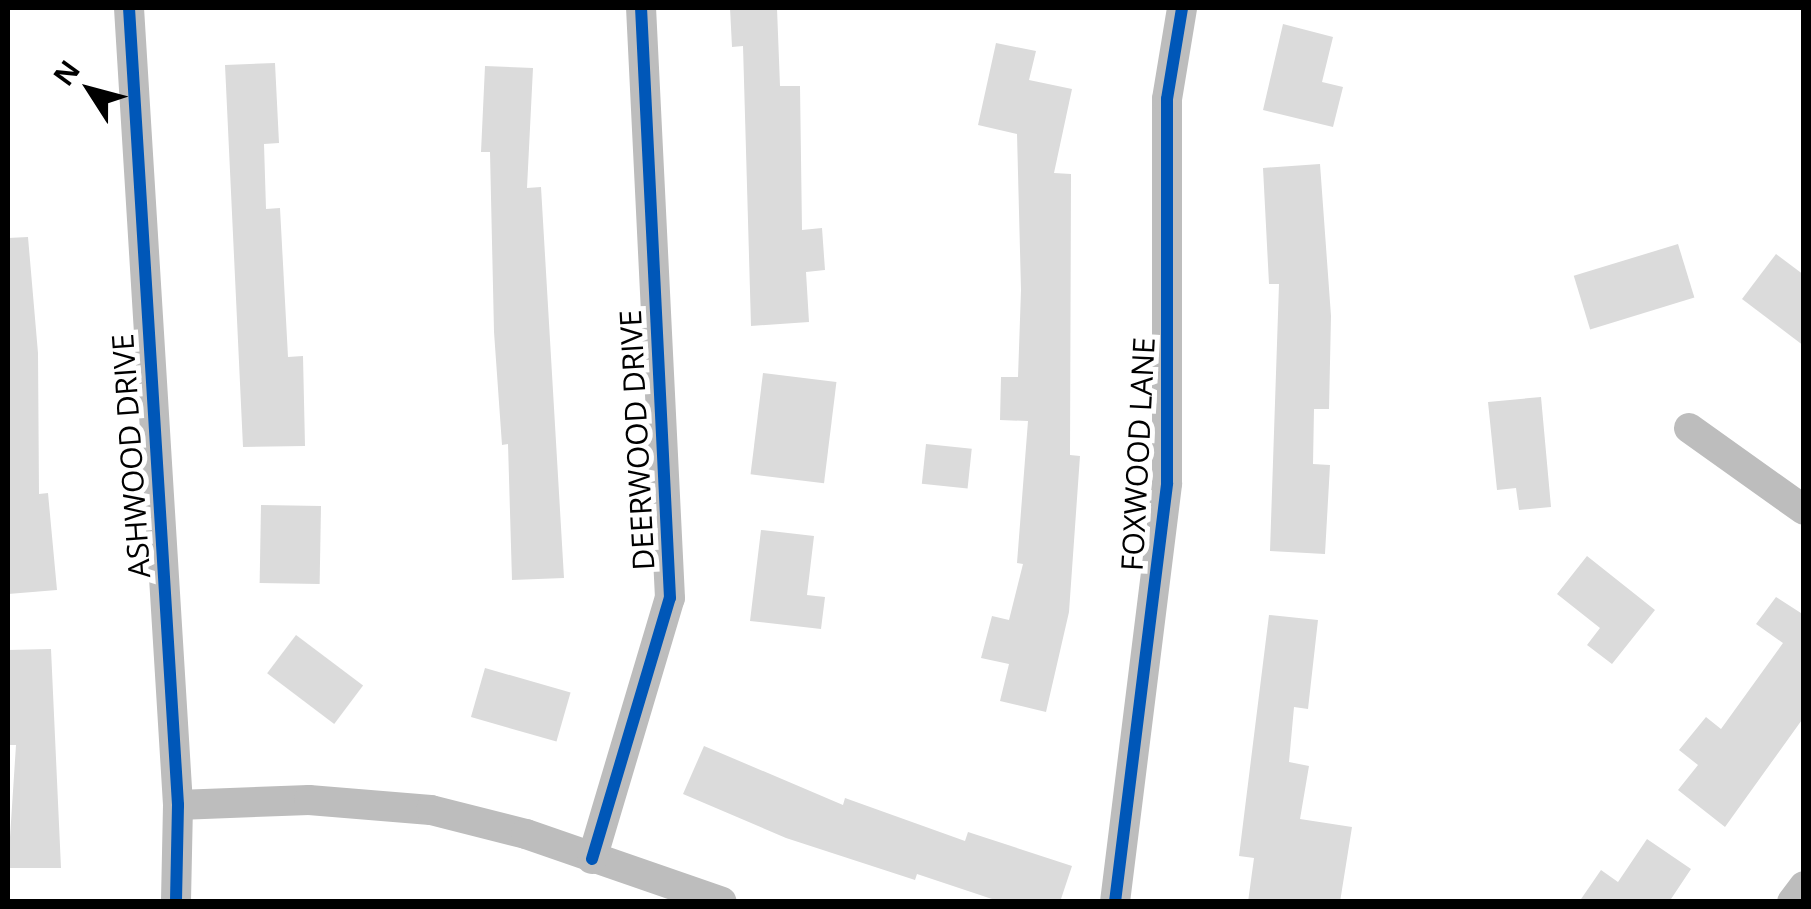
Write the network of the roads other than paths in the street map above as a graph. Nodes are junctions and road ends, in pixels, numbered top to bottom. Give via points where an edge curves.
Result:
1 (129, 8) edge
2 (641, 8) edge
3 (1182, 8) edge
4 (1690, 428) dead end
5 (1804, 510) edge
6 (178, 805) junction
7 (592, 860) junction
8 (1804, 886) edge
9 (176, 902) edge
10 (722, 902) edge
11 (1115, 902) edge
12 (1792, 902) edge

1 - 6 street, ASHWOOD DRIVE
2 - 7 street, DEERWOOD DRIVE via 670,598
3 - 11 street, FOXWOOD LANE via 1167,99 1167,484
4 - 5 street
6 - 7 street via 309,800 431,810
6 - 9 street, ASHWOOD DRIVE
7 - 10 street
8 - 12 street

